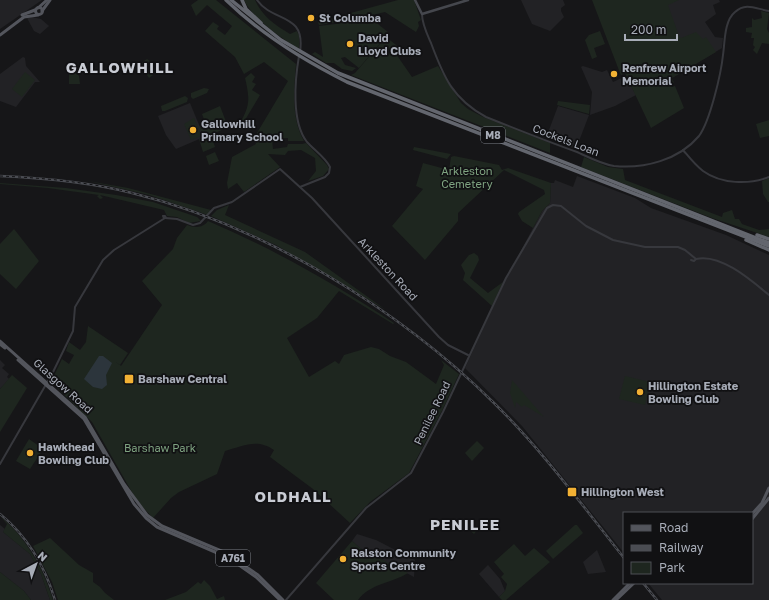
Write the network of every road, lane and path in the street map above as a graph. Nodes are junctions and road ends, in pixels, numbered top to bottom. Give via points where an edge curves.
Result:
1 (47, 0) edge
2 (50, 0) edge
3 (223, 0) edge
4 (226, 0) edge
5 (231, 0) edge
6 (242, 0) edge
7 (257, 0) edge
8 (415, 0) edge
9 (468, 0) edge
10 (37, 9) junction
11 (42, 11) junction
12 (769, 11) edge
13 (422, 14) junction
14 (38, 15) junction
15 (258, 28) junction
16 (0, 33) edge
17 (281, 40) junction
18 (684, 150) junction
19 (769, 177) edge
20 (300, 187) junction
21 (649, 200) junction
22 (727, 226) junction
23 (769, 239) edge
24 (769, 243) edge
25 (769, 246) edge
26 (769, 250) edge
27 (693, 256) junction
28 (696, 258) junction
29 (769, 295) edge
30 (0, 343) edge
31 (468, 355) junction
32 (47, 384) junction
33 (0, 464) edge
34 (769, 488) edge
35 (769, 498) edge
36 (753, 513) edge
37 (753, 518) edge
38 (629, 584) edge
39 (633, 584) edge
40 (280, 600) edge
41 (285, 600) edge
42 (615, 600) edge

1 - 10 main road
2 - 11 main road
3 - 15 highway
4 - 15 highway, M8
5 - 17 highway, M8
6 - 17 highway via 246,9
7 - 20 street via 266,10 282,16 295,25 301,37 295,87 298,122 306,141 330,167 329,174 325,177
8 - 13 main road, Cockels Loan
9 - 13 main road
10 - 11 main road
10 - 14 main road
10 - 16 main road via 21,16
11 - 14 main road
12 - 18 street, Cockels Loan via 747,6 732,14 728,21 722,63 705,125 699,136
13 - 18 street, Cockels Loan via 437,60 448,83 469,108 486,117 614,166 647,165
14 - 16 main road via 23,17
15 - 21 highway, M8 via 301,57 347,82
17 - 22 highway, M8 via 320,64 365,85
18 - 19 street via 699,168 720,179 750,181
20 - 31 street, Arkleston Road via 439,337 448,345
20 - 32 street, Arkleston Road via 279,169 232,202 214,208 204,222 192,225 165,218 114,250 103,260 75,307 73,331
21 - 25 highway, M8
21 - 26 highway, M8
22 - 23 highway, M8
22 - 24 highway, M8
27 - 28 street
27 - 28 street via 692,261
27 - 31 street, Penilee Road via 678,247 645,247 613,240 586,226 561,206 553,205 544,211 515,262
28 - 29 street via 710,258 724,264 745,276
30 - 32 main road, Glasgow Road / A761
31 - 41 street, Penilee Road via 411,473 366,508
32 - 33 street
32 - 40 main road, Glasgow Road / A761 via 84,419 134,504 146,518 157,527 229,558 256,577
32 - 41 main road, Glasgow Road / A761 via 89,422 124,484 147,515 162,526 226,553 258,575
34 - 36 main road via 762,503
35 - 37 main road
38 - 42 main road
39 - 42 main road

